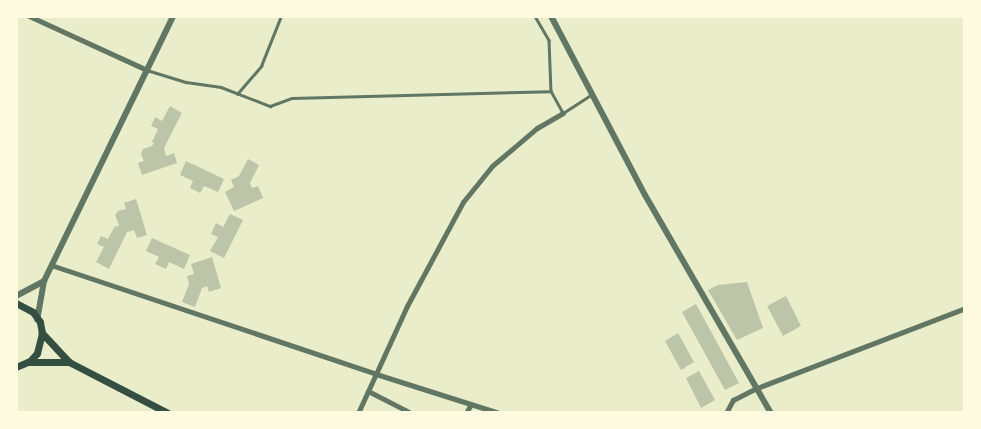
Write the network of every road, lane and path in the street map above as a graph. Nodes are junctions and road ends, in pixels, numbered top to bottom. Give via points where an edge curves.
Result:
1 (29, 16) edge
2 (173, 16) edge
3 (281, 16) edge
4 (535, 16) edge
5 (551, 16) edge
6 (147, 70) junction
7 (551, 91) junction
8 (237, 94) junction
9 (592, 94) junction
10 (563, 113) junction
11 (51, 266) junction
12 (44, 280) junction
13 (16, 296) edge
14 (16, 303) edge
15 (965, 308) edge
16 (37, 319) junction
17 (42, 333) junction
18 (28, 362) junction
19 (69, 362) junction
20 (16, 367) edge
21 (376, 374) junction
22 (757, 388) junction
23 (368, 391) junction
24 (471, 404) junction
25 (168, 413) edge
26 (358, 413) edge
27 (410, 413) edge
28 (466, 413) edge
29 (499, 413) edge
30 (726, 413) edge
31 (771, 413) edge

1 - 6 street
2 - 6 street
3 - 8 lane via 261,66
4 - 7 lane via 549,40
5 - 9 street
6 - 8 lane via 186,82 221,87
6 - 11 street
7 - 8 lane via 292,98 270,106
7 - 10 lane
9 - 10 lane
9 - 22 street via 644,194
10 - 21 street via 537,128 492,166 463,202 407,306
11 - 12 street
11 - 21 street
12 - 13 street
12 - 16 street
14 - 16 main road via 24,305
15 - 22 street
16 - 17 main road
17 - 18 main road via 37,353
17 - 19 main road
18 - 19 main road
18 - 20 main road
19 - 25 main road
21 - 23 street
21 - 24 street
22 - 30 street via 733,400
22 - 31 street
23 - 26 street
23 - 27 street
24 - 28 street
24 - 29 street

